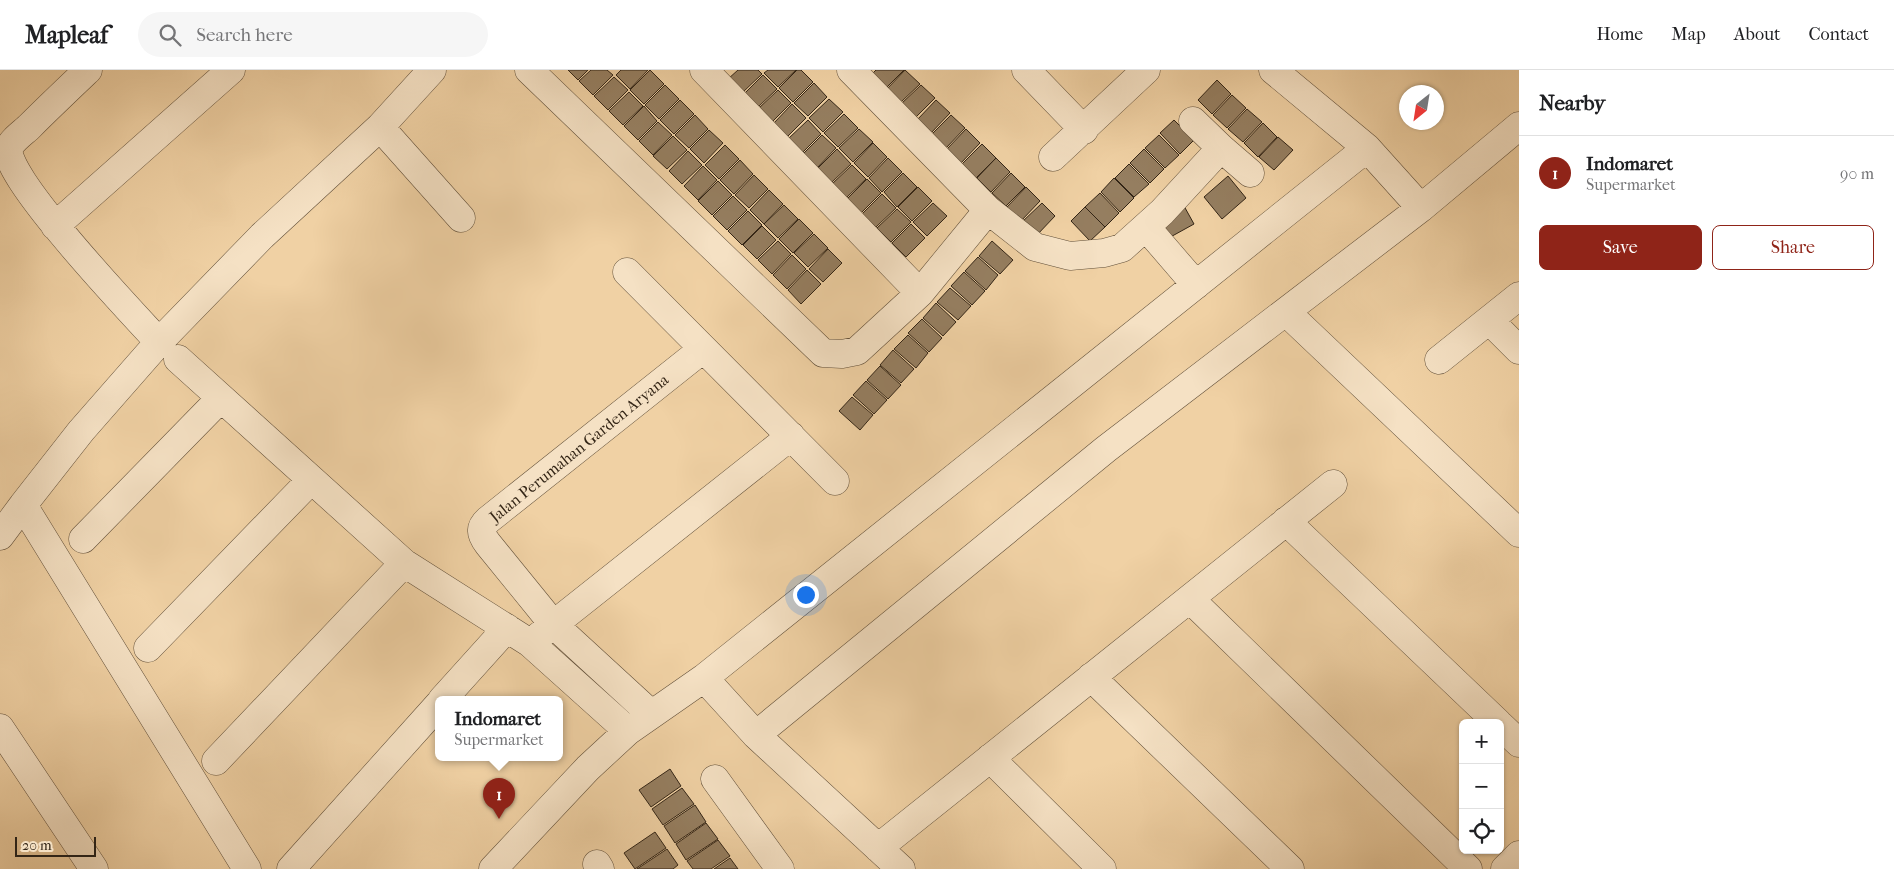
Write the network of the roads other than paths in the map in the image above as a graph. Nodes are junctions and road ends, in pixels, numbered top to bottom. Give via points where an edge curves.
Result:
1 (88, 70) edge
2 (231, 70) edge
3 (432, 70) edge
4 (529, 70) edge
5 (704, 70) edge
6 (851, 70) edge
7 (1026, 70) edge
8 (1146, 70) edge
9 (1272, 70) edge
10 (1193, 121) dead end
11 (1519, 126) edge
12 (380, 127) junction
13 (1084, 130) junction
14 (1221, 148) junction
15 (1372, 153) junction
16 (1053, 157) dead end
17 (1250, 173) dead end
18 (1415, 202) junction
19 (988, 210) junction
20 (461, 218) dead end
21 (55, 226) junction
22 (1146, 227) junction
23 (627, 272) dead end
24 (1196, 285) junction
25 (920, 293) junction
26 (1519, 296) edge
27 (1286, 312) junction
28 (1489, 320) junction
29 (703, 349) junction
30 (169, 350) junction
31 (1519, 350) edge
32 (1439, 360) dead end
33 (221, 398) junction
34 (791, 436) junction
35 (311, 480) junction
36 (835, 481) dead end
37 (1333, 484) dead end
38 (22, 504) junction
39 (1286, 521) junction
40 (1519, 533) edge
41 (0, 536) edge
42 (83, 539) dead end
43 (404, 563) junction
44 (1190, 599) junction
45 (553, 624) junction
46 (507, 628) junction
47 (530, 643) junction
48 (148, 648) dead end
49 (1091, 677) junction
50 (709, 684) junction
51 (446, 696) edge
52 (435, 708) edge
53 (651, 714) junction
54 (1494, 719) edge
55 (0, 728) edge
56 (751, 729) junction
57 (1504, 729) edge
58 (628, 731) junction
59 (1519, 743) edge
60 (990, 758) junction
61 (216, 761) dead end
62 (715, 779) dead end
63 (878, 848) junction
64 (1519, 855) edge
65 (94, 869) edge
66 (247, 869) edge
67 (291, 869) edge
68 (493, 869) edge
69 (780, 869) edge
70 (901, 869) edge
71 (1102, 869) edge
72 (1290, 869) edge
73 (1468, 869) edge
74 (1505, 869) edge

1 - 21 street via 9,147 12,165
2 - 21 street
3 - 12 street
4 - 25 street via 823,354 857,351
5 - 25 street
6 - 19 street
7 - 13 street
8 - 13 street
9 - 15 street
10 - 14 street
11 - 18 street
12 - 20 street
12 - 30 street via 262,236
13 - 16 street
14 - 17 street
14 - 22 street
15 - 18 street
15 - 24 street
18 - 27 street
19 - 22 street via 1035,248 1070,256 1122,248
19 - 25 street
21 - 30 street
22 - 24 street
23 - 29 street
24 - 50 street
26 - 28 street
27 - 40 street
27 - 56 street via 1106,449
28 - 31 street
28 - 32 street
29 - 34 street
29 - 45 street, Jalan Perumahan Garden Aryana via 484,524 482,534 488,544
30 - 33 street
30 - 38 street via 81,431
33 - 35 street
33 - 42 street
34 - 36 street
34 - 45 street
35 - 43 street
35 - 48 street
37 - 39 street
38 - 41 street
38 - 66 street
39 - 44 street
39 - 54 street
43 - 46 street
43 - 61 street
44 - 49 street
44 - 73 street
45 - 47 street
45 - 53 street, Jalan Perumahan Garden Aryana
46 - 47 street
46 - 51 street
47 - 58 street
49 - 60 street
49 - 72 street
50 - 53 street
50 - 56 street
52 - 67 street
53 - 58 street
55 - 65 street
56 - 63 street
57 - 59 street
58 - 68 street via 588,768
60 - 63 street
60 - 71 street
62 - 69 street
63 - 70 street
64 - 74 street

